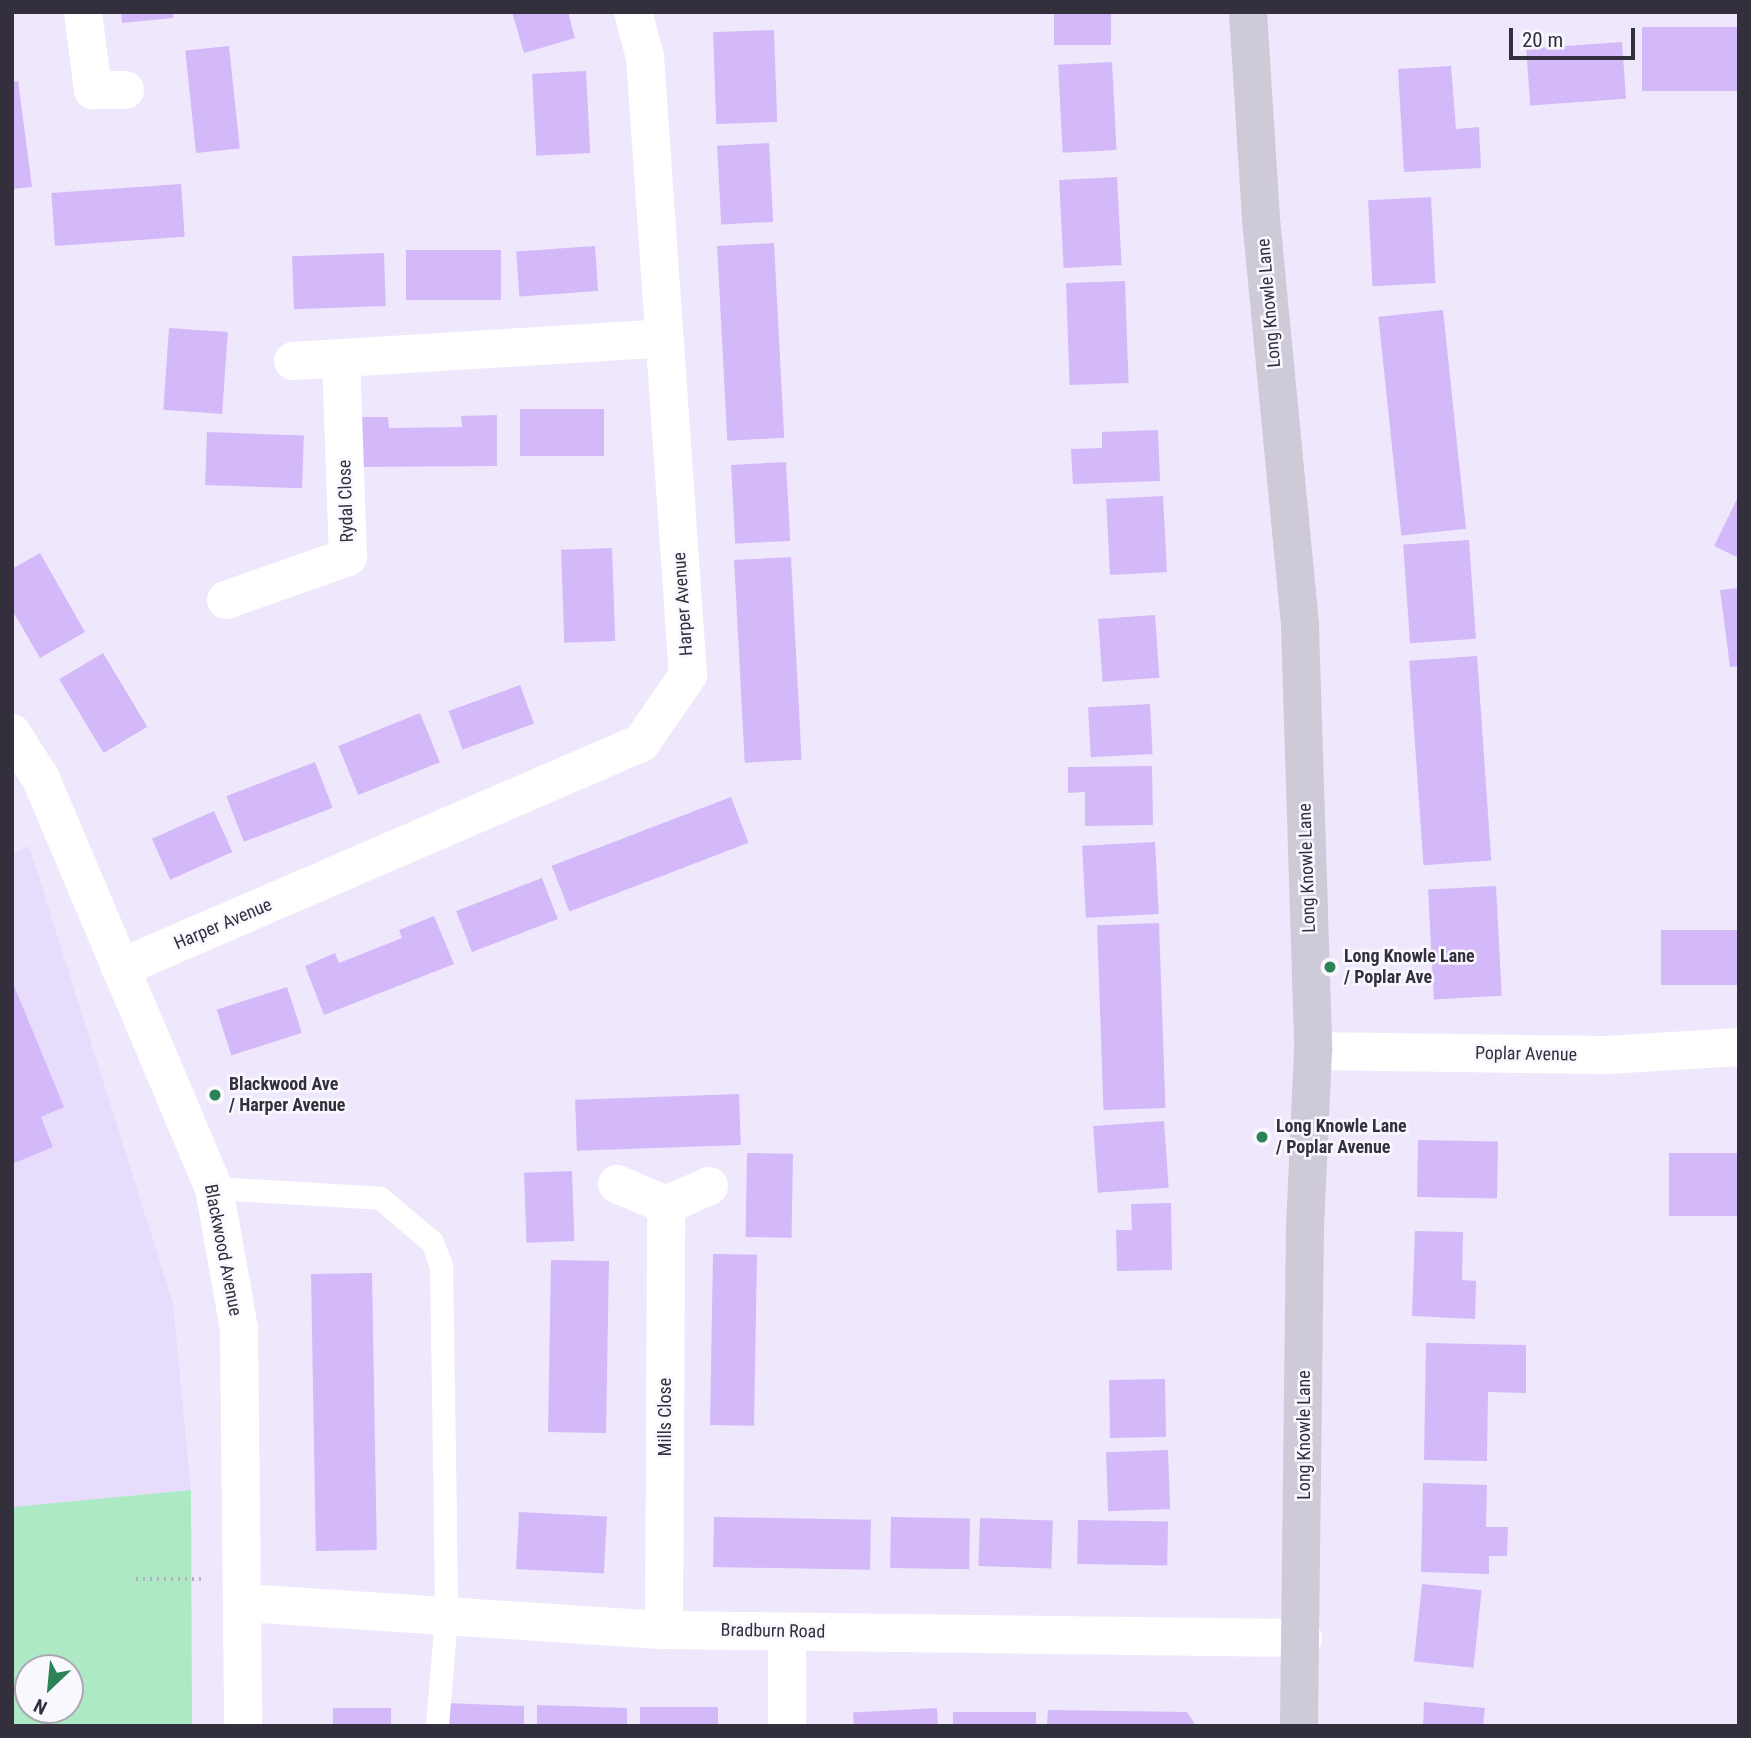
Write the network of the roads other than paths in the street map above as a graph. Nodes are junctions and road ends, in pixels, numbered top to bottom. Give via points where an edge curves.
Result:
1 (83, 12) edge
2 (633, 12) edge
3 (1248, 12) edge
4 (125, 90) dead end
5 (664, 338) junction
6 (341, 359) junction
7 (293, 362) dead end
8 (226, 600) dead end
9 (12, 733) edge
10 (120, 968) junction
11 (1739, 1047) edge
12 (1313, 1051) junction
13 (617, 1184) dead end
14 (709, 1186) dead end
15 (214, 1188) junction
16 (666, 1205) junction
17 (244, 1591) junction
18 (446, 1616) junction
19 (664, 1630) junction
20 (787, 1632) junction
21 (1303, 1638) junction
22 (243, 1726) edge
23 (437, 1726) edge
24 (787, 1726) edge
25 (1299, 1726) edge

1 - 4 street via 93,90
2 - 5 street, Harper Avenue via 645,57
3 - 12 main road, Long Knowle Lane via 1261,219 1300,626
5 - 6 street
5 - 10 street, Harper Avenue via 688,675 641,743
6 - 7 street
6 - 8 street, Rydal Close via 348,556
9 - 10 street, Blackwood Avenue via 41,779
10 - 15 street, Blackwood Avenue
11 - 12 street, Poplar Avenue via 1608,1055
12 - 21 main road, Long Knowle Lane via 1305,1226
13 - 16 street
14 - 16 street
15 - 17 street, Blackwood Avenue via 239,1328
15 - 18 lane via 380,1198 432,1242 441,1266
16 - 19 street, Mills Close
17 - 18 street, Bradburn Road
17 - 22 street, Blackwood Avenue
18 - 19 street, Bradburn Road
18 - 23 lane
19 - 20 street, Bradburn Road
20 - 21 street, Bradburn Road
20 - 24 street
21 - 25 main road, Long Knowle Lane

